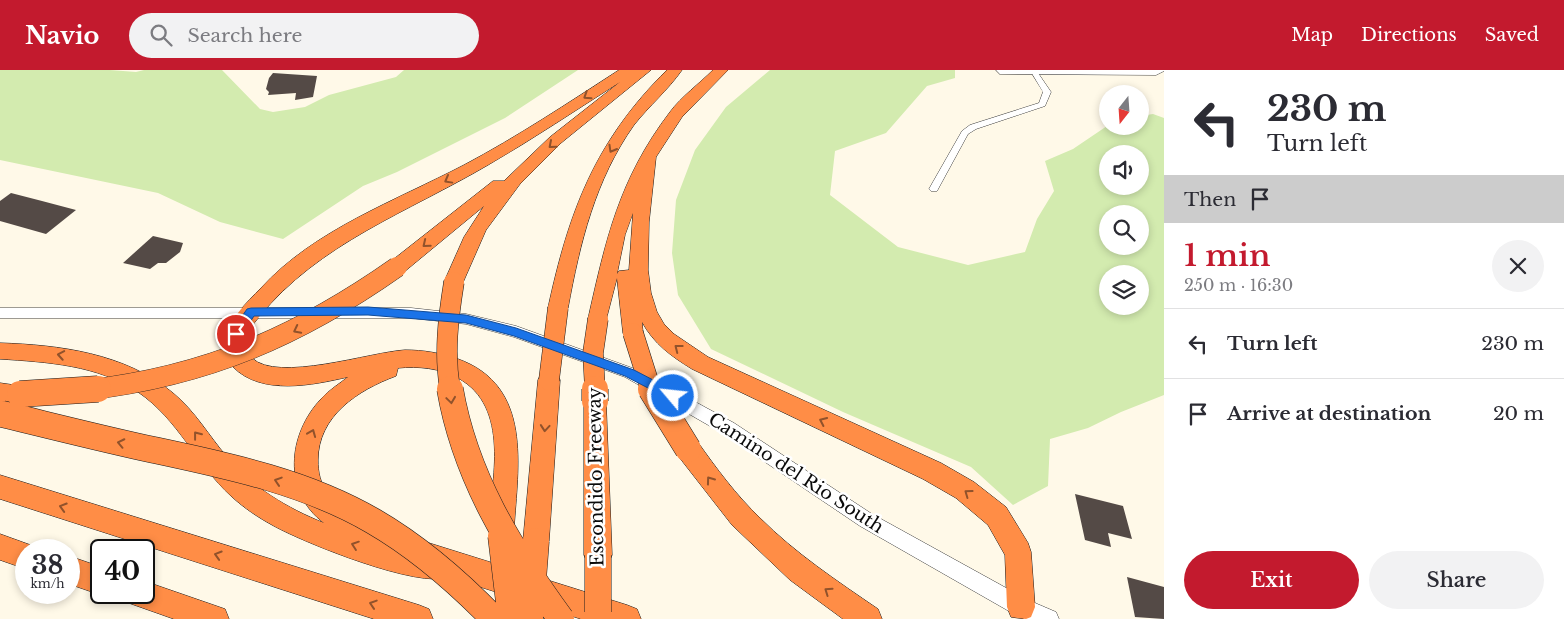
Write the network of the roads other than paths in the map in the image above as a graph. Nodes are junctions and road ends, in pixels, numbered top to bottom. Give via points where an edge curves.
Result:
1 (628, 70) edge
2 (644, 70) edge
3 (675, 70) edge
4 (721, 70) edge
5 (1160, 70) edge
6 (1000, 71) edge
7 (1033, 71) edge
8 (1095, 71) edge
9 (648, 158) junction
10 (534, 161) junction
11 (934, 189) dead end
12 (644, 205) junction
13 (0, 312) edge
14 (251, 312) junction
15 (551, 345) junction
16 (0, 351) edge
17 (422, 360) junction
18 (6, 404) edge
19 (0, 487) edge
20 (0, 547) edge
21 (15, 552) edge
22 (470, 571) junction
23 (155, 598) edge
24 (1021, 607) junction
25 (598, 617) edge
26 (215, 619) edge
27 (419, 619) edge
28 (494, 619) edge
29 (511, 619) edge
30 (530, 619) edge
31 (561, 619) edge
32 (627, 619) edge
33 (868, 619) edge
34 (1049, 619) edge

1 -> 14 highway via 481,162 339,237 267,291
2 -> 10 highway
3 -> 15 highway, bridge via 636,114 593,184 575,232
4 - 9 highway, Escondido Freeway via 676,114
5 - 8 street
6 - 7 street
7 - 8 street
7 - 11 street via 1046,92 1042,104 965,133
9 - 12 highway
9 - 25 highway, Escondido Freeway, bridge via 616,235 593,353
10 -> 18 highway, bridge via 354,299 256,349 169,376
10 -> 31 highway, bridge via 498,199 468,247 454,282 445,353 452,409 462,446 497,522
24 -> 12 highway via 1018,552 997,516 965,490 932,471 700,363 678,350 657,330 641,297 639,264
33 -> 12 highway, bridge via 821,587 761,537 718,490 652,392 633,333 626,285 630,243
13 - 14 street, Camino del Rio South
14 - 15 street, Camino del Rio South via 368,311 458,318 516,332
14 - 17 highway via 236,334 233,349 244,365 263,375 296,376 396,359
15 - 24 street, Camino del Rio South via 630,373 702,412 866,520
15 -> 30 highway, bridge
22 -> 16 highway via 411,563 328,536 271,510 234,482 173,406 138,381 113,369 53,354
22 -> 17 highway via 341,519 320,504 307,481 306,447 313,428 328,406 348,388 376,373
17 - 29 highway, bridge via 465,370 484,385 498,406 504,428 501,531
28 -> 18 highway, bridge via 445,572 407,543 373,521 309,492
27 -> 19 highway
20 - 21 highway
22 - 32 highway
23 - 26 highway
24 - 34 street, Camino del Rio South

